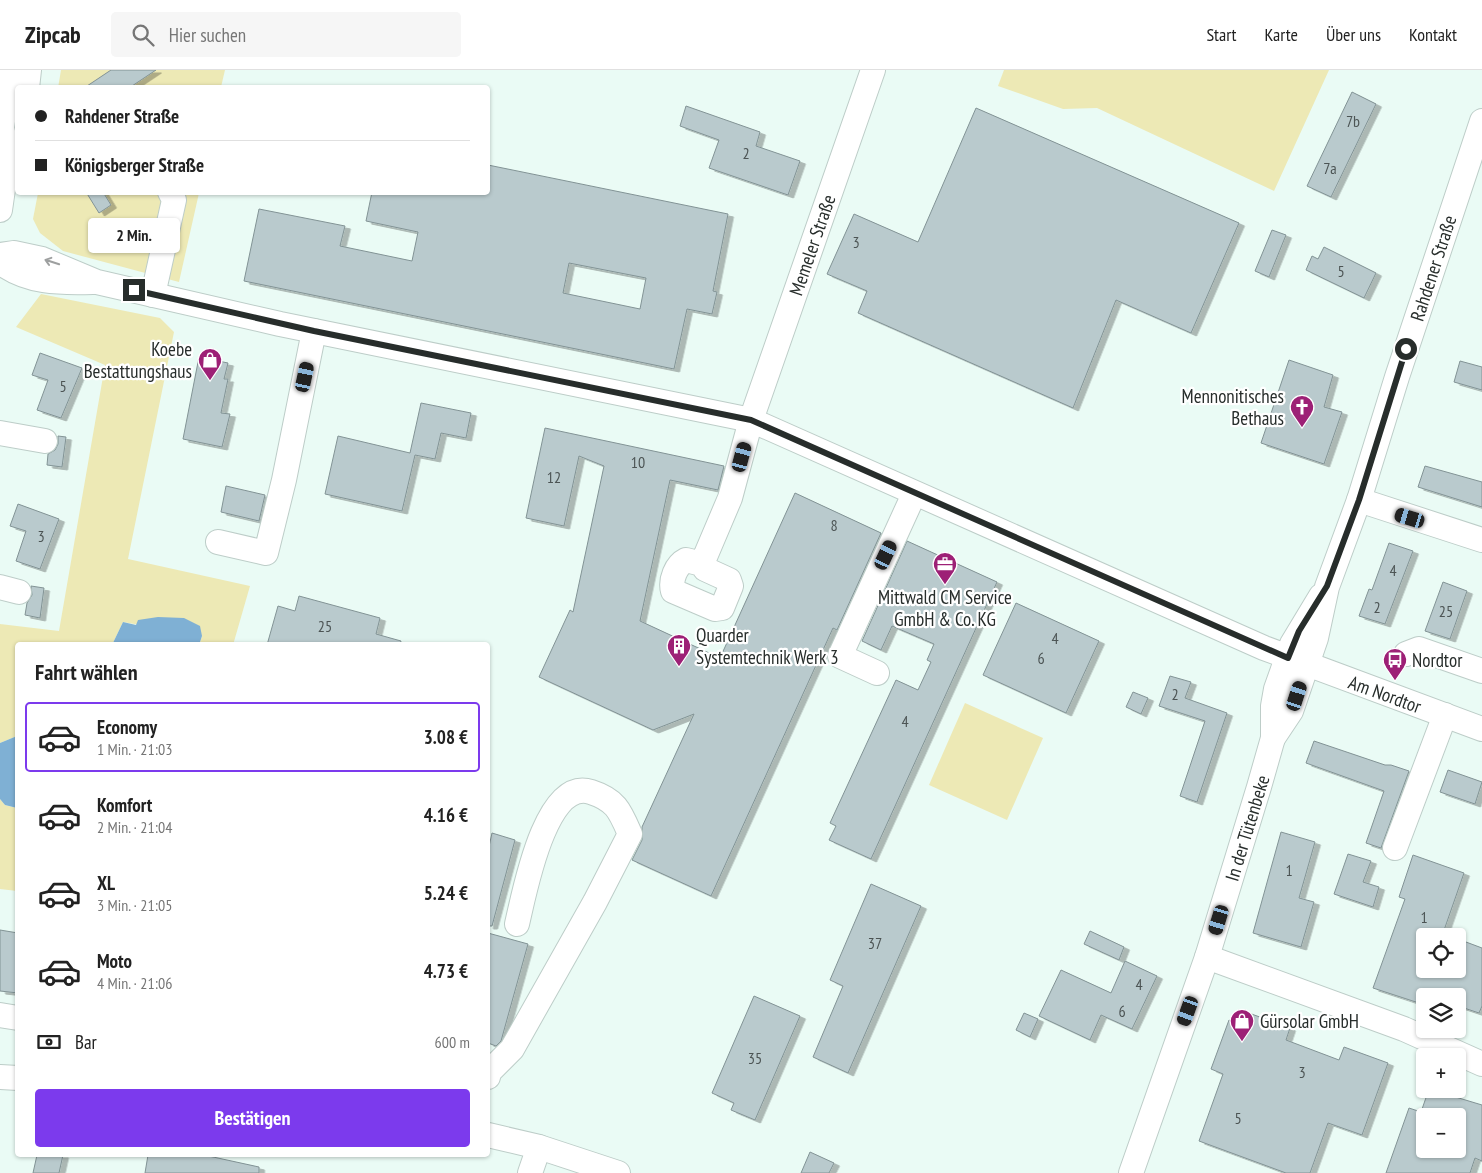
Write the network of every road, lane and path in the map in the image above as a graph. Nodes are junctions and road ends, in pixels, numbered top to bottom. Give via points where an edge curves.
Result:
1 (10, 70) edge
2 (29, 70) edge
3 (873, 70) edge
4 (27, 85) edge
5 (1482, 121) edge
6 (13, 146) edge
7 (172, 195) edge
8 (0, 210) edge
9 (0, 255) edge
10 (0, 262) edge
11 (97, 282) junction
12 (153, 295) junction
13 (314, 331) junction
14 (751, 420) junction
15 (0, 433) edge
16 (45, 441) dead end
17 (914, 494) junction
18 (1359, 500) junction
19 (1482, 540) edge
20 (218, 542) dead end
21 (702, 564) dead end
22 (1406, 654) dead end
23 (1297, 661) junction
24 (1482, 671) edge
25 (878, 673) dead end
26 (1445, 715) junction
27 (1482, 729) edge
28 (1396, 848) dead end
29 (516, 924) dead end
30 (1207, 957) junction
31 (0, 1015) edge
32 (15, 1018) edge
33 (1482, 1064) edge
34 (492, 1065) edge
35 (490, 1135) edge
36 (539, 1147) junction
37 (530, 1173) edge
38 (618, 1173) edge
39 (1131, 1173) edge

1 - 6 street via 2,128
2 - 4 street
3 - 14 street, Memeler Straße
5 - 18 street, Rahdener Straße
6 - 8 street
7 - 12 street via 174,200
11 -> 9 street via 42,259 14,253
10 - 11 street via 12,271 37,279 57,283
11 - 12 street, Am Nordtor
12 - 13 street, Am Nordtor
13 - 14 street, Am Nordtor
13 - 20 street via 266,553
14 - 17 street, Am Nordtor
14 - 21 street, Memeler Straße via 730,498
15 - 16 street
17 - 23 street, Am Nordtor
17 - 25 street via 840,656
18 - 19 street
18 - 23 street, Rahdener Straße via 1327,586 1316,638
22 - 24 street via 1420,648
23 - 26 street, Am Nordtor
23 - 30 street, In der Tütenbeke via 1292,711 1273,738
26 - 27 street, Am Nordtor
26 - 28 street
29 - 34 street via 546,822 556,808 574,792 586,790 603,796 619,808 630,834 512,1049
30 - 33 street via 1404,1029
30 - 39 street, In der Tütenbeke
31 - 32 street
35 - 36 street
36 - 37 street
36 - 38 street

